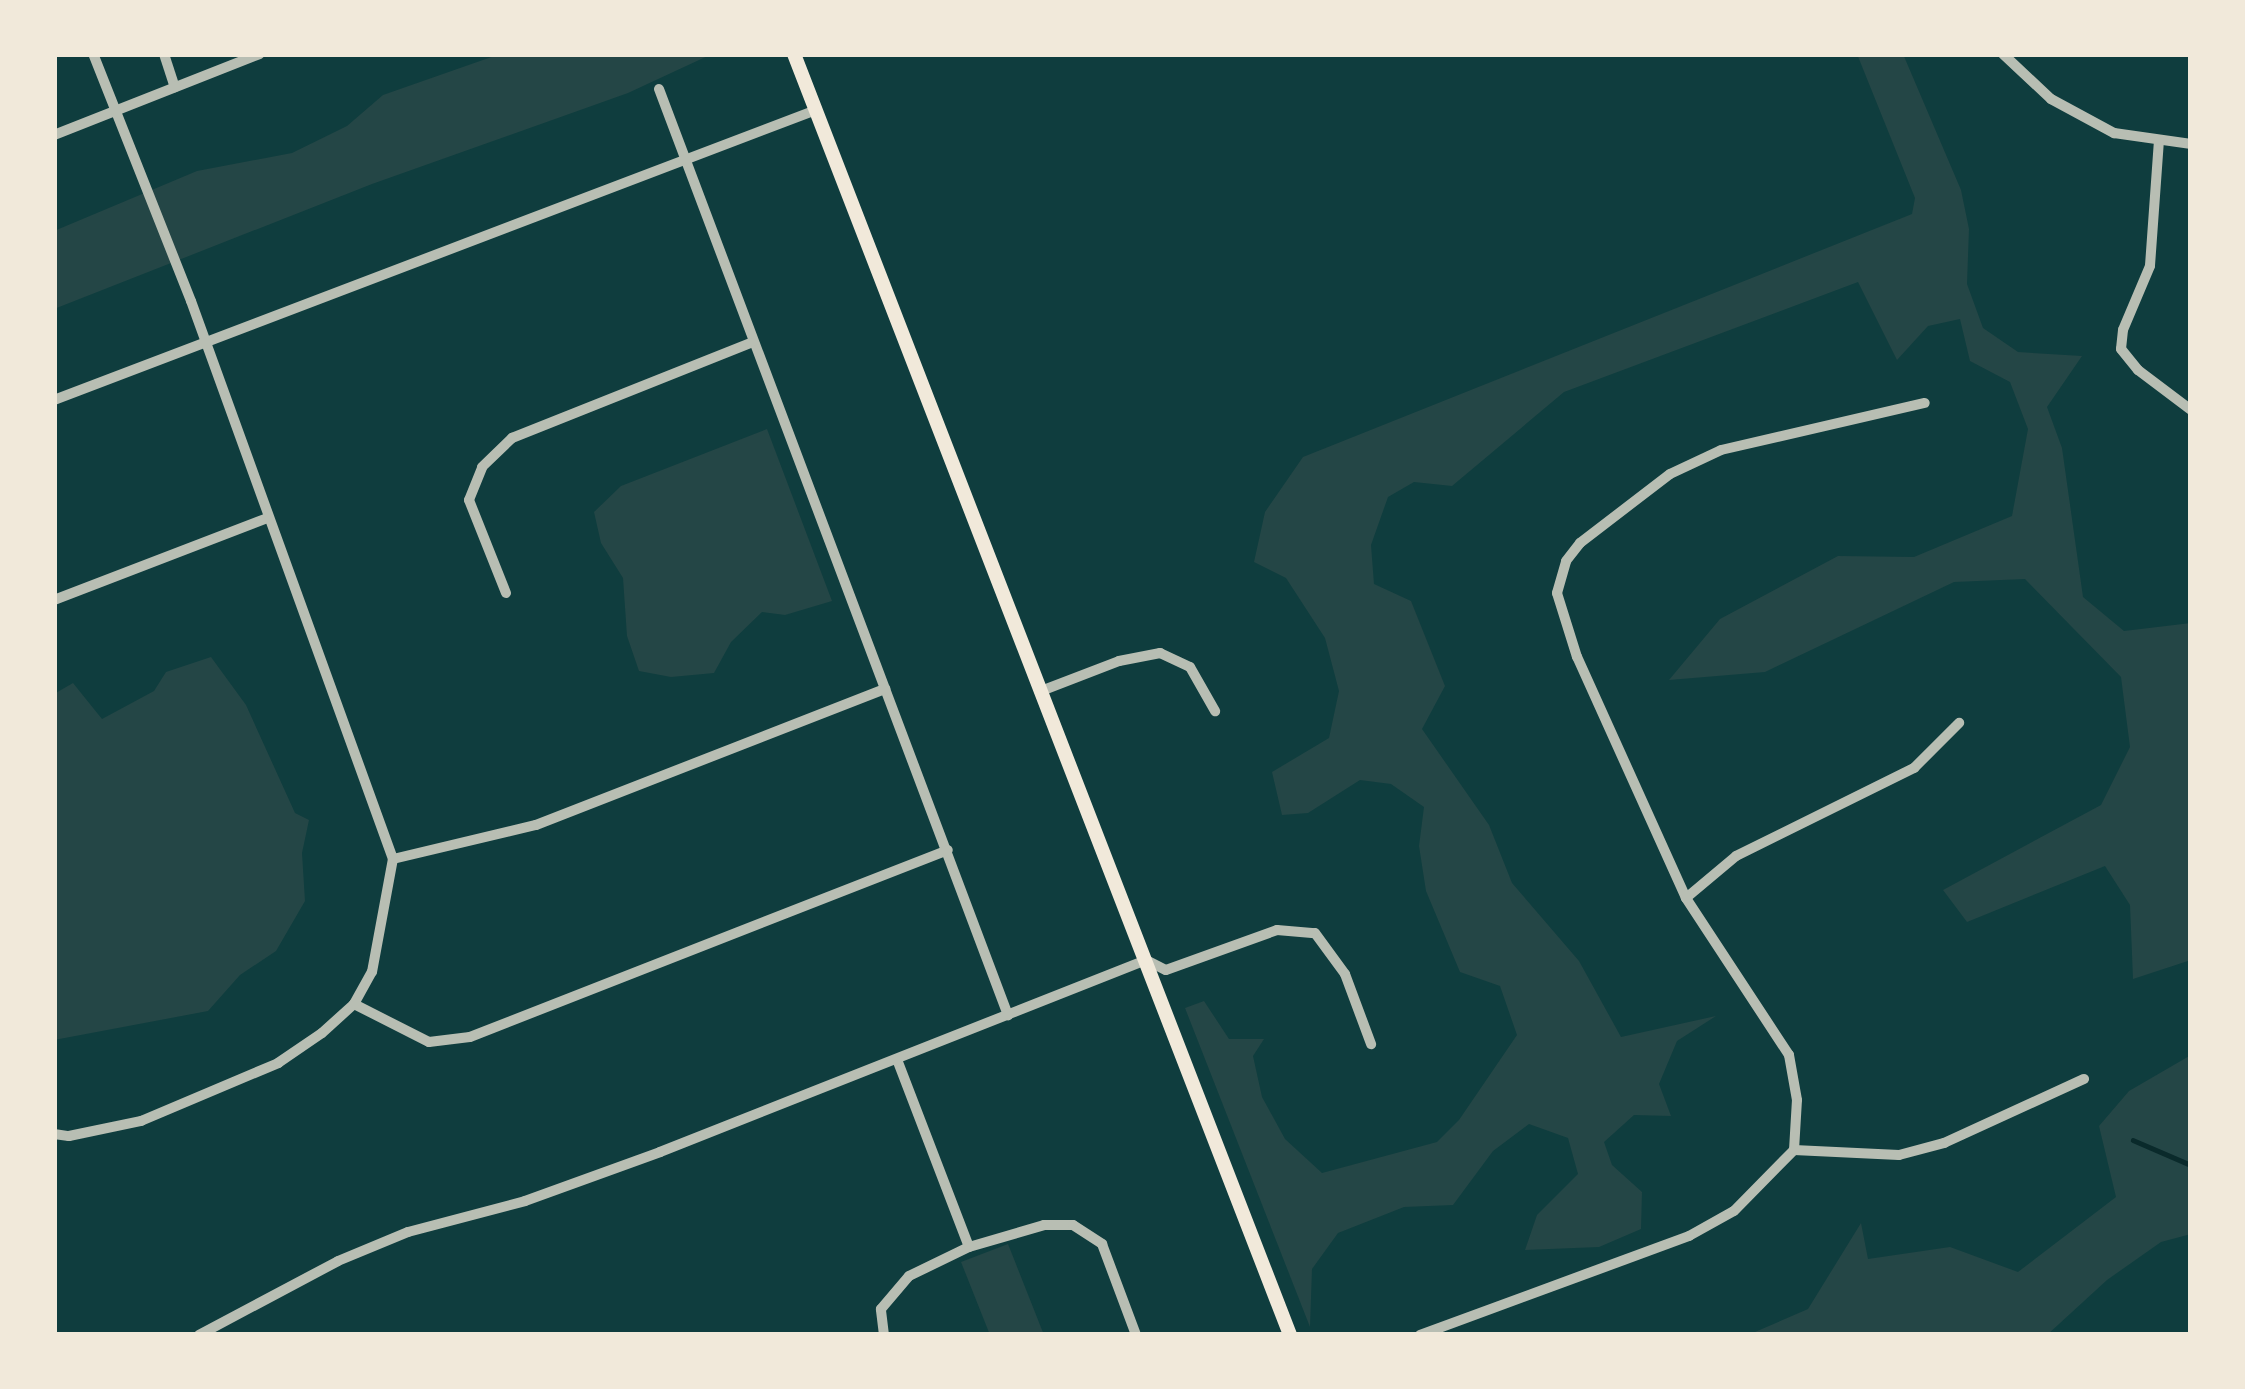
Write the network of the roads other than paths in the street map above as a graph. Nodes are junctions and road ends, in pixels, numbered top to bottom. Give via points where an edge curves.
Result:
1 (93, 54) edge
2 (164, 54) edge
3 (260, 54) edge
4 (794, 54) edge
5 (2003, 54) edge
6 (175, 87) junction
7 (659, 89) dead end
8 (816, 110) junction
9 (113, 114) junction
10 (54, 135) edge
11 (2159, 140) junction
12 (2191, 144) edge
13 (682, 159) junction
14 (752, 343) junction
15 (204, 344) junction
16 (54, 400) edge
17 (1925, 403) dead end
18 (2191, 410) edge
19 (268, 518) junction
20 (506, 592) dead end
21 (54, 600) edge
22 (885, 689) junction
23 (1041, 691) junction
24 (1215, 711) dead end
25 (1959, 723) dead end
26 (948, 850) junction
27 (393, 859) junction
28 (1686, 898) junction
29 (1145, 960) junction
30 (354, 1004) junction
31 (1008, 1015) junction
32 (1371, 1044) dead end
33 (898, 1062) junction
34 (2084, 1078) dead end
35 (54, 1134) edge
36 (1794, 1150) junction
37 (969, 1247) junction
38 (199, 1335) edge
39 (884, 1335) edge
40 (1136, 1335) edge
41 (1291, 1335) edge
42 (1420, 1335) edge

1 - 9 street
2 - 6 street
3 - 6 street
4 - 8 main road
5 - 11 street via 2051,99 2114,133
6 - 9 street
7 - 13 street
8 - 13 street
8 - 23 main road
9 - 10 street
9 - 15 street
11 - 12 street
11 - 18 street via 2150,266 2121,349
13 - 14 street
13 - 15 street
14 - 20 street via 512,438 482,467 469,500
14 - 22 street
15 - 16 street
15 - 19 street
17 - 28 street via 1721,450 1600,522 1566,561 1557,593 1577,657
19 - 21 street
19 - 27 street
22 - 26 street
22 - 27 street via 536,825
23 - 24 street via 1160,653 1190,667
23 - 29 main road
25 - 28 street via 1914,768 1736,856
26 - 30 street via 470,1037 429,1042
26 - 31 street
27 - 30 street via 372,972
28 - 36 street via 1789,1055
29 - 31 street
29 - 32 street via 1166,970 1277,930 1315,933 1345,974
29 - 41 main road
30 - 35 street via 278,1064 140,1121
31 - 33 street
33 - 37 street
33 - 38 street via 525,1201 408,1232
34 - 36 street via 1944,1143 1899,1155
36 - 42 street via 1734,1211 1689,1236
37 - 39 street via 909,1276 881,1309
37 - 40 street via 1044,1225 1073,1225 1102,1244

